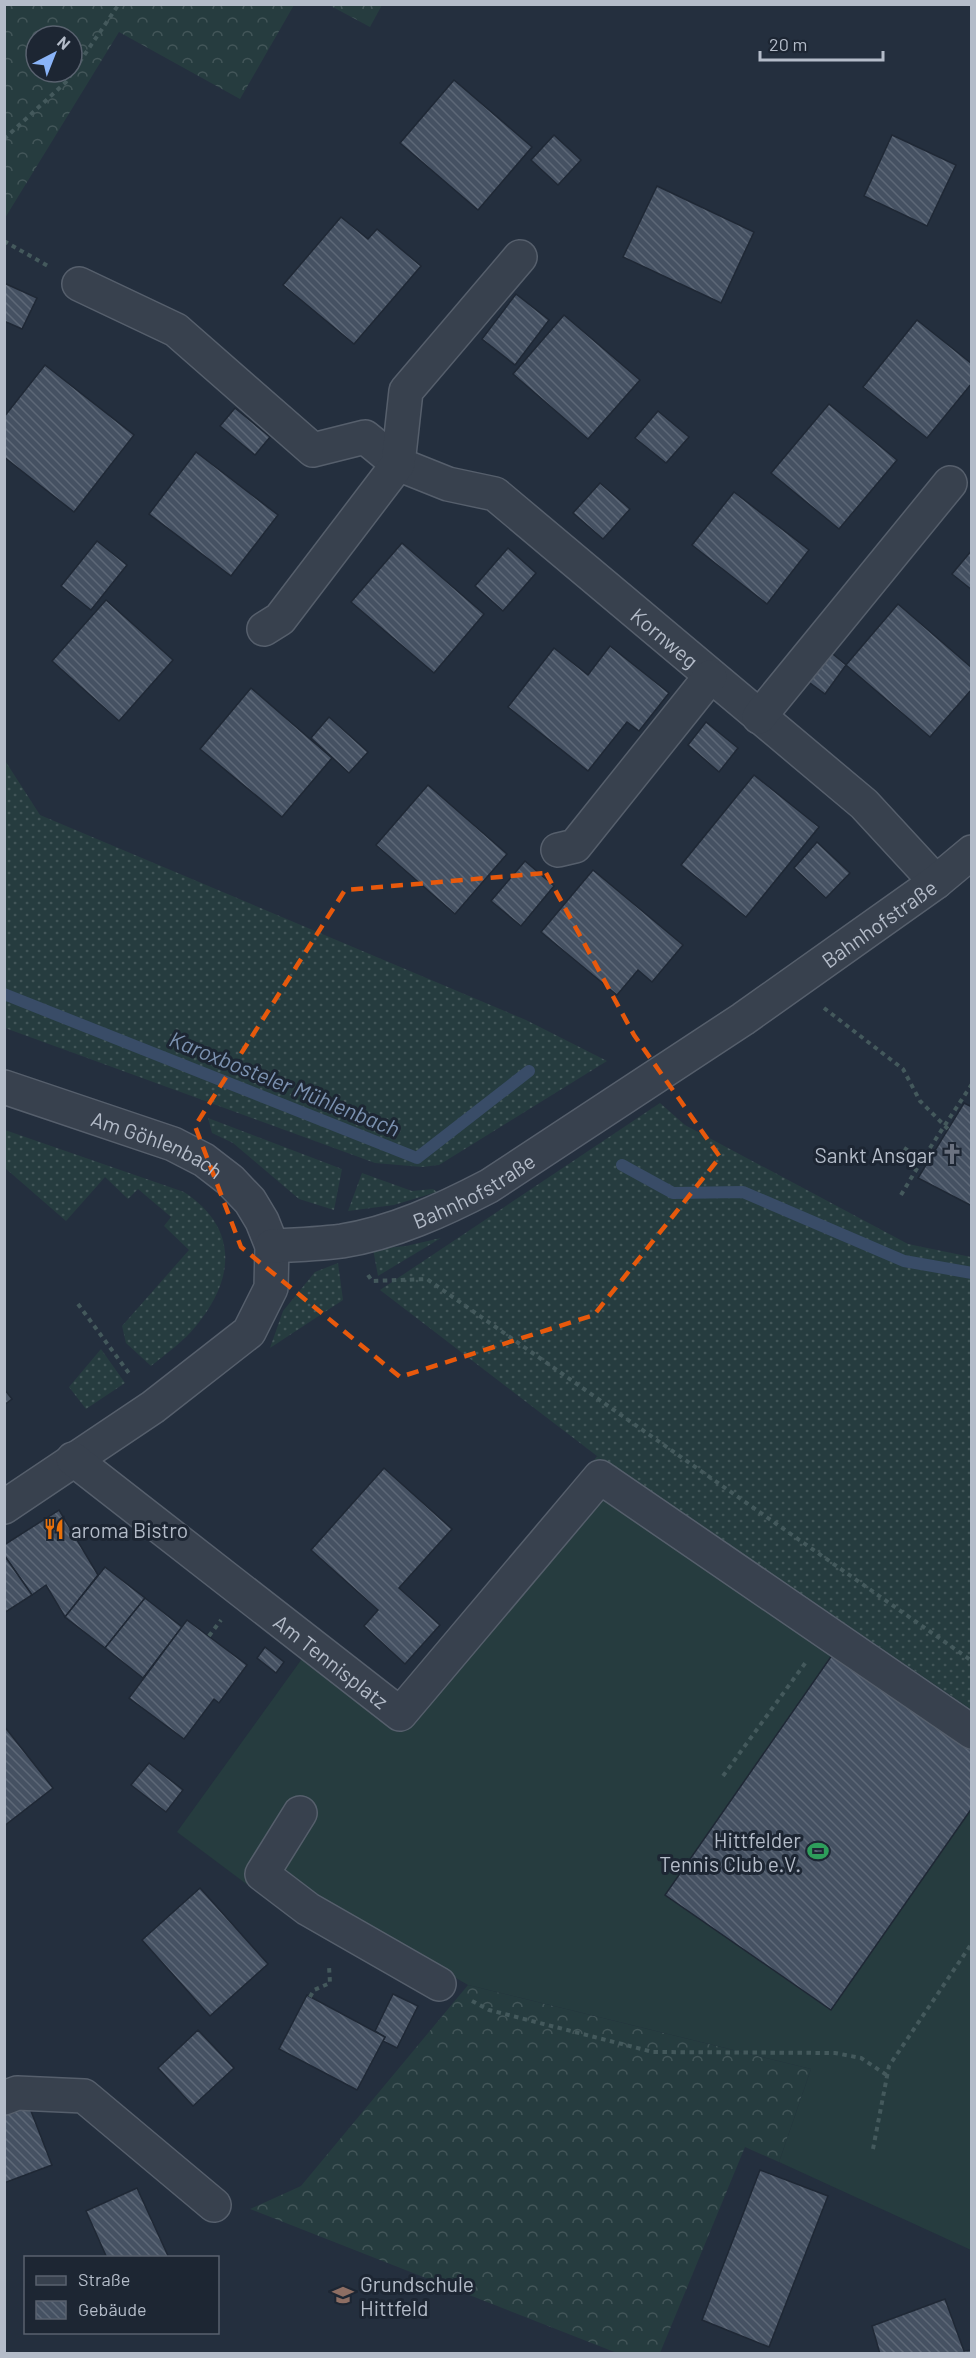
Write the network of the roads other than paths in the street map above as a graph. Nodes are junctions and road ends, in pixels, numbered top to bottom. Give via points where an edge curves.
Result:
1 (520, 257) dead end
2 (80, 284) road end
3 (398, 464) junction
4 (950, 483) dead end
5 (264, 629) dead end
6 (710, 677) junction
7 (759, 717) junction
8 (558, 850) dead end
9 (972, 852) edge
10 (936, 882) junction
11 (4, 1087) edge
12 (272, 1246) junction
13 (73, 1459) junction
14 (4, 1507) edge
15 (972, 1732) edge
16 (300, 1813) dead end
17 (439, 1984) road end
18 (4, 2098) edge
19 (214, 2205) dead end

1 - 3 street via 406,391
2 - 3 street, Kornweg via 176,330 313,450 364,437
3 - 5 street via 280,619
3 - 6 street, Kornweg via 448,484 495,494
4 - 7 street
6 - 7 street, Kornweg
6 - 8 street via 575,846
7 - 10 street, Kornweg via 864,804
9 - 10 street, Bahnhofstraße
10 - 12 street, Bahnhofstraße via 792,984 489,1186 425,1216 343,1241
11 - 12 street, Am Göhlenbach via 173,1144 204,1160 250,1201
12 - 13 street via 271,1288 249,1332 153,1407
13 - 14 street
13 - 15 street, Am Tennisplatz via 400,1714 600,1477
16 - 17 street via 262,1874 308,1909
18 - 19 street via 16,2093 84,2096

